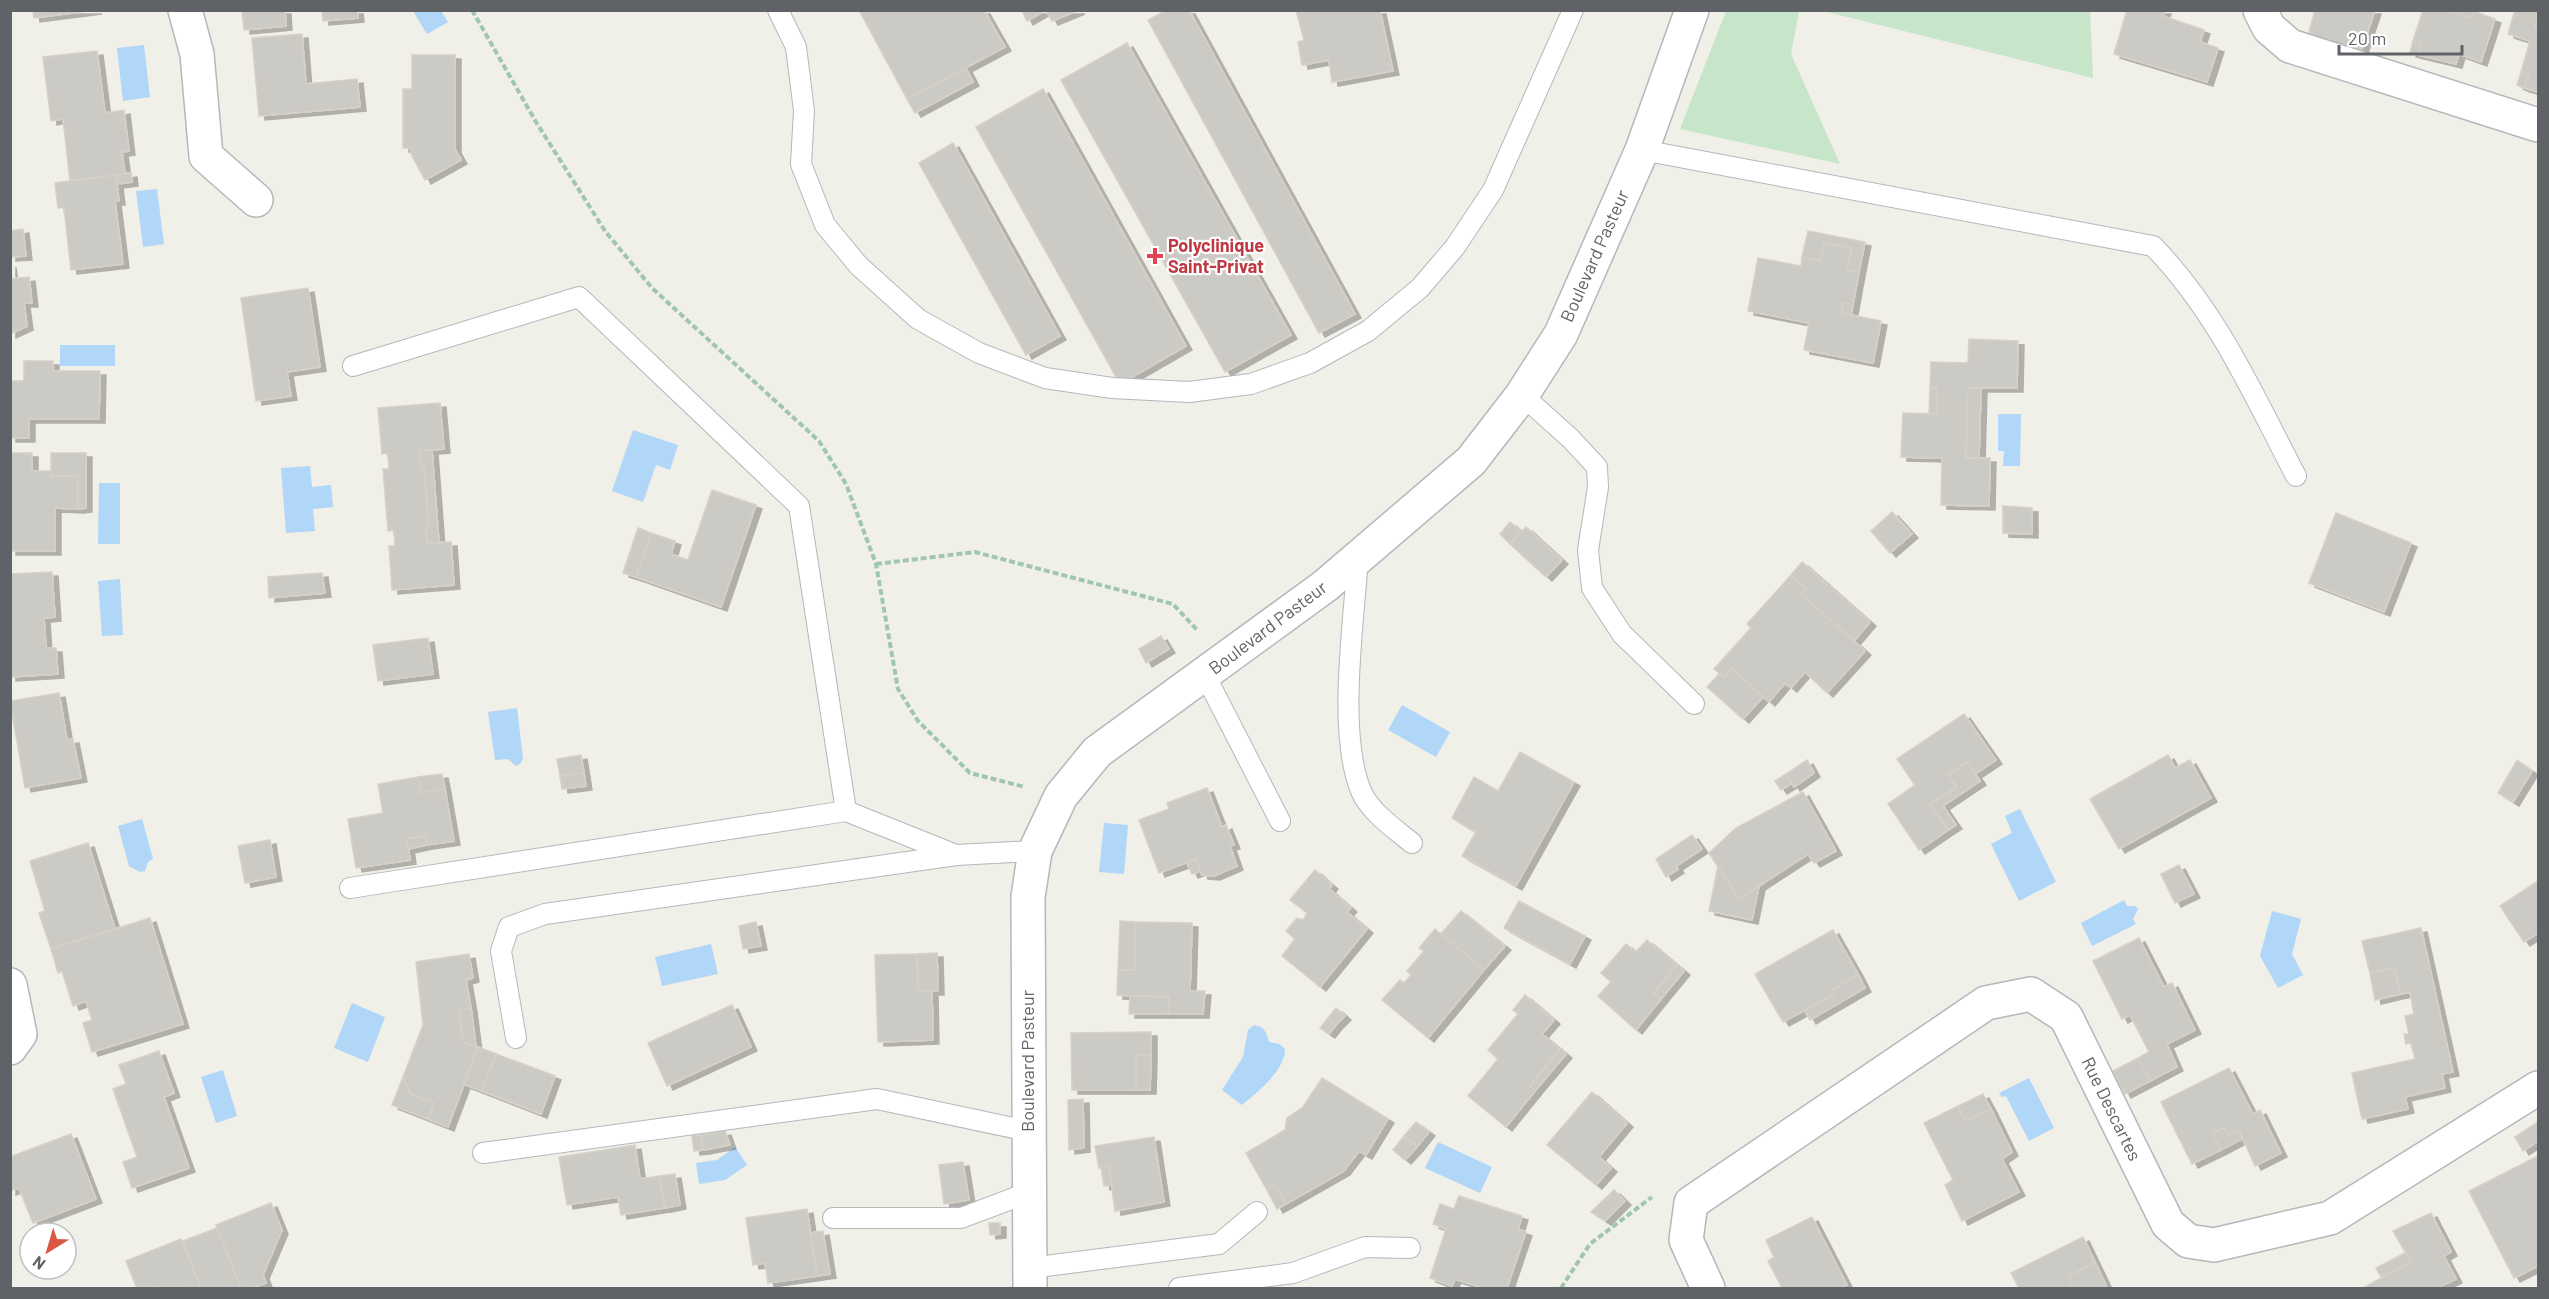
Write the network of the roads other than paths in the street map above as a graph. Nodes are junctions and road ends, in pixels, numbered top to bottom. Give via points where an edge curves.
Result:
1 (185, 10) edge
2 (778, 10) edge
3 (1573, 10) edge
4 (1692, 10) edge
5 (2260, 10) edge
6 (2538, 126) edge
7 (1642, 150) junction
8 (256, 200) dead end
9 (352, 366) dead end
10 (1522, 395) junction
11 (2296, 476) dead end
12 (1358, 557) junction
13 (1211, 671) junction
14 (1694, 704) dead end
15 (846, 811) junction
16 (1280, 821) dead end
17 (1412, 843) dead end
18 (1035, 851) junction
19 (956, 855) junction
20 (350, 888) dead end
21 (10, 985) edge
22 (516, 1038) dead end
23 (10, 1048) edge
24 (2538, 1088) edge
25 (1028, 1131) junction
26 (483, 1153) dead end
27 (1030, 1192) junction
28 (1257, 1212) dead end
29 (833, 1218) dead end
30 (1410, 1248) dead end
31 (1030, 1278) edge
32 (1179, 1288) edge
33 (1708, 1288) edge

1 - 8 street via 197,54 206,156
2 - 3 lane via 796,47 804,111 801,164 825,225 859,266 918,319 979,353 1045,378 1112,388 1189,392 1251,384 1310,363 1368,331 1420,288 1455,247 1493,190
4 - 7 street, Boulevard Pasteur
5 - 6 street via 2269,28 2290,46
7 - 10 street, Boulevard Pasteur via 1561,334
7 - 11 lane via 2153,246 2184,277 2228,344
9 - 15 lane via 579,297 799,506
10 - 12 street, Boulevard Pasteur via 1471,461
10 - 14 lane via 1597,467 1598,488 1588,550 1592,588 1622,634
12 - 13 street, Boulevard Pasteur
12 - 17 lane via 1348,731 1361,792 1379,815
13 - 16 lane
13 - 18 street, Boulevard Pasteur via 1097,752 1060,796
15 - 19 lane
15 - 20 lane
18 - 19 lane
18 - 25 street, Boulevard Pasteur via 1028,897
19 - 22 lane via 545,914 509,927 501,951
21 - 23 street via 20,1034
24 - 33 street, Rue Descartes via 2330,1218 2214,1245 2188,1241 2168,1224 2066,1017 2031,994 1986,1003 1691,1203 1686,1240
25 - 26 lane via 877,1099
25 - 27 street, Boulevard Pasteur
27 - 29 lane via 961,1218
27 - 31 street, Boulevard Pasteur
28 - 31 lane via 1219,1244
30 - 32 lane via 1365,1247 1293,1273

